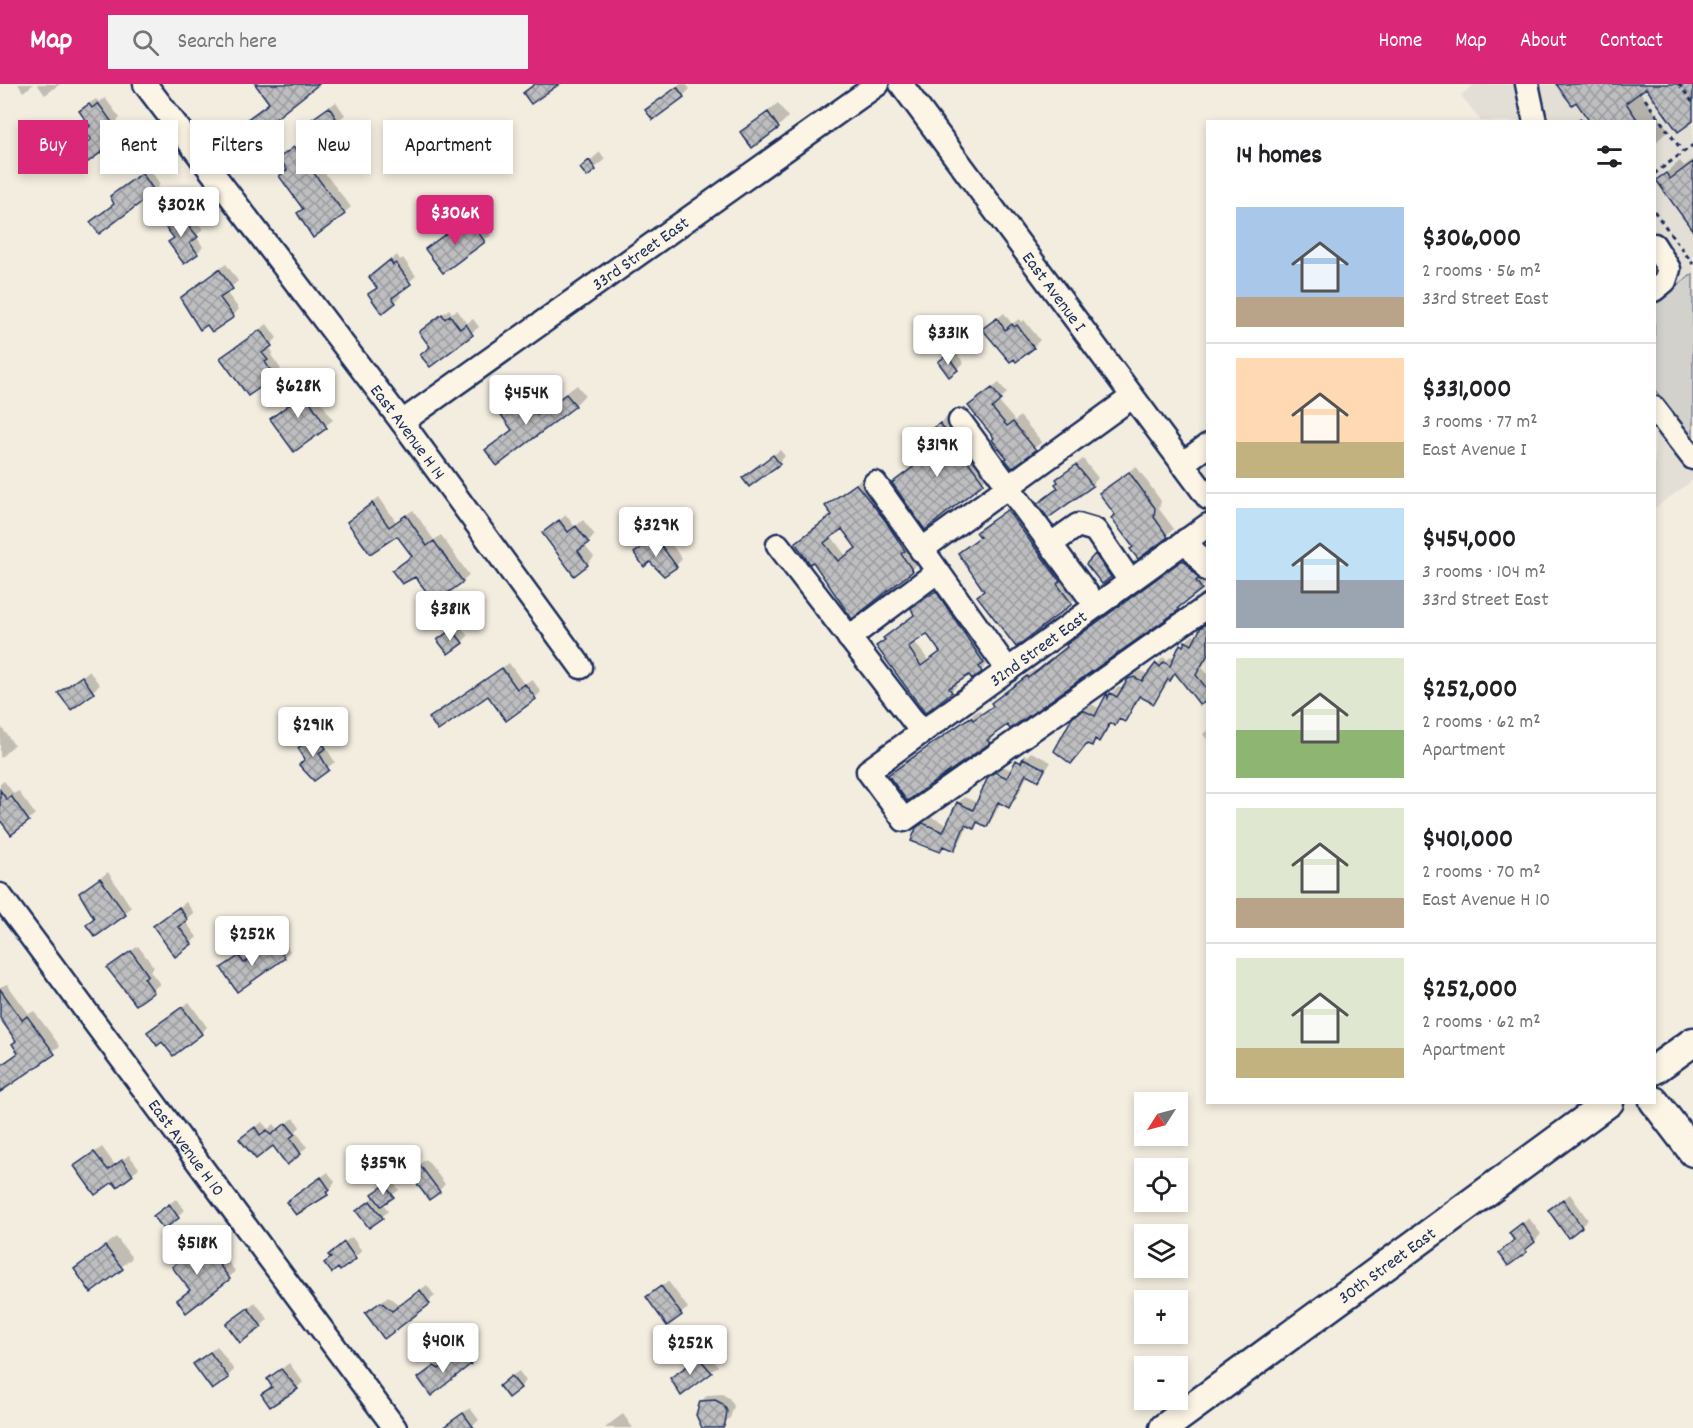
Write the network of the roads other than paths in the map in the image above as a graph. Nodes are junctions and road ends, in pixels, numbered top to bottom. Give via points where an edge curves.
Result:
1 (145, 84) edge
2 (878, 84) edge
3 (901, 84) edge
4 (1527, 84) edge
5 (1535, 120) edge
6 (1656, 248) edge
7 (1656, 288) edge
8 (1132, 397) junction
9 (1656, 411) edge
10 (960, 421) dead end
11 (402, 422) junction
12 (1206, 446) edge
13 (1693, 458) edge
14 (1182, 464) junction
15 (875, 483) dead end
16 (1009, 486) junction
17 (1206, 495) edge
18 (1206, 526) edge
19 (1186, 540) junction
20 (1051, 544) junction
21 (777, 545) dead end
22 (921, 549) junction
23 (1206, 567) edge
24 (938, 572) junction
25 (1130, 581) junction
26 (1096, 606) junction
27 (1206, 607) edge
28 (849, 638) junction
29 (581, 667) dead end
30 (1008, 670) junction
31 (922, 732) junction
32 (0, 895) edge
33 (1693, 1042) edge
34 (1656, 1069) edge
35 (1606, 1104) edge
36 (1656, 1104) edge
37 (1693, 1152) edge
38 (395, 1428) edge
39 (1164, 1428) edge

1 - 11 street, East Avenue H 14
2 - 11 street, 33rd Street East
3 - 8 street, East Avenue I
4 - 5 street
6 - 7 street via 1668,269 1665,281
8 - 14 street, East Avenue I
8 - 16 street
9 - 13 street
10 - 16 street
11 - 29 street, East Avenue H 14
12 - 14 street
14 - 17 street, East Avenue I
15 - 22 street
16 - 20 street
16 - 22 street
18 - 19 street, 32nd Street East
19 - 23 street
19 - 25 street, 32nd Street East
20 - 25 street via 1078,525 1095,530
20 - 26 street
21 - 28 street
22 - 24 street
24 - 28 street
24 - 30 street
25 - 26 street, 32nd Street East
26 - 30 street, 32nd Street East
27 - 31 street, 32nd Street East via 904,820 868,771
28 - 31 street
30 - 31 street, 32nd Street East
32 - 38 street, East Avenue H 10
33 - 34 main road
35 - 39 main road, 30th Street East
36 - 37 main road

